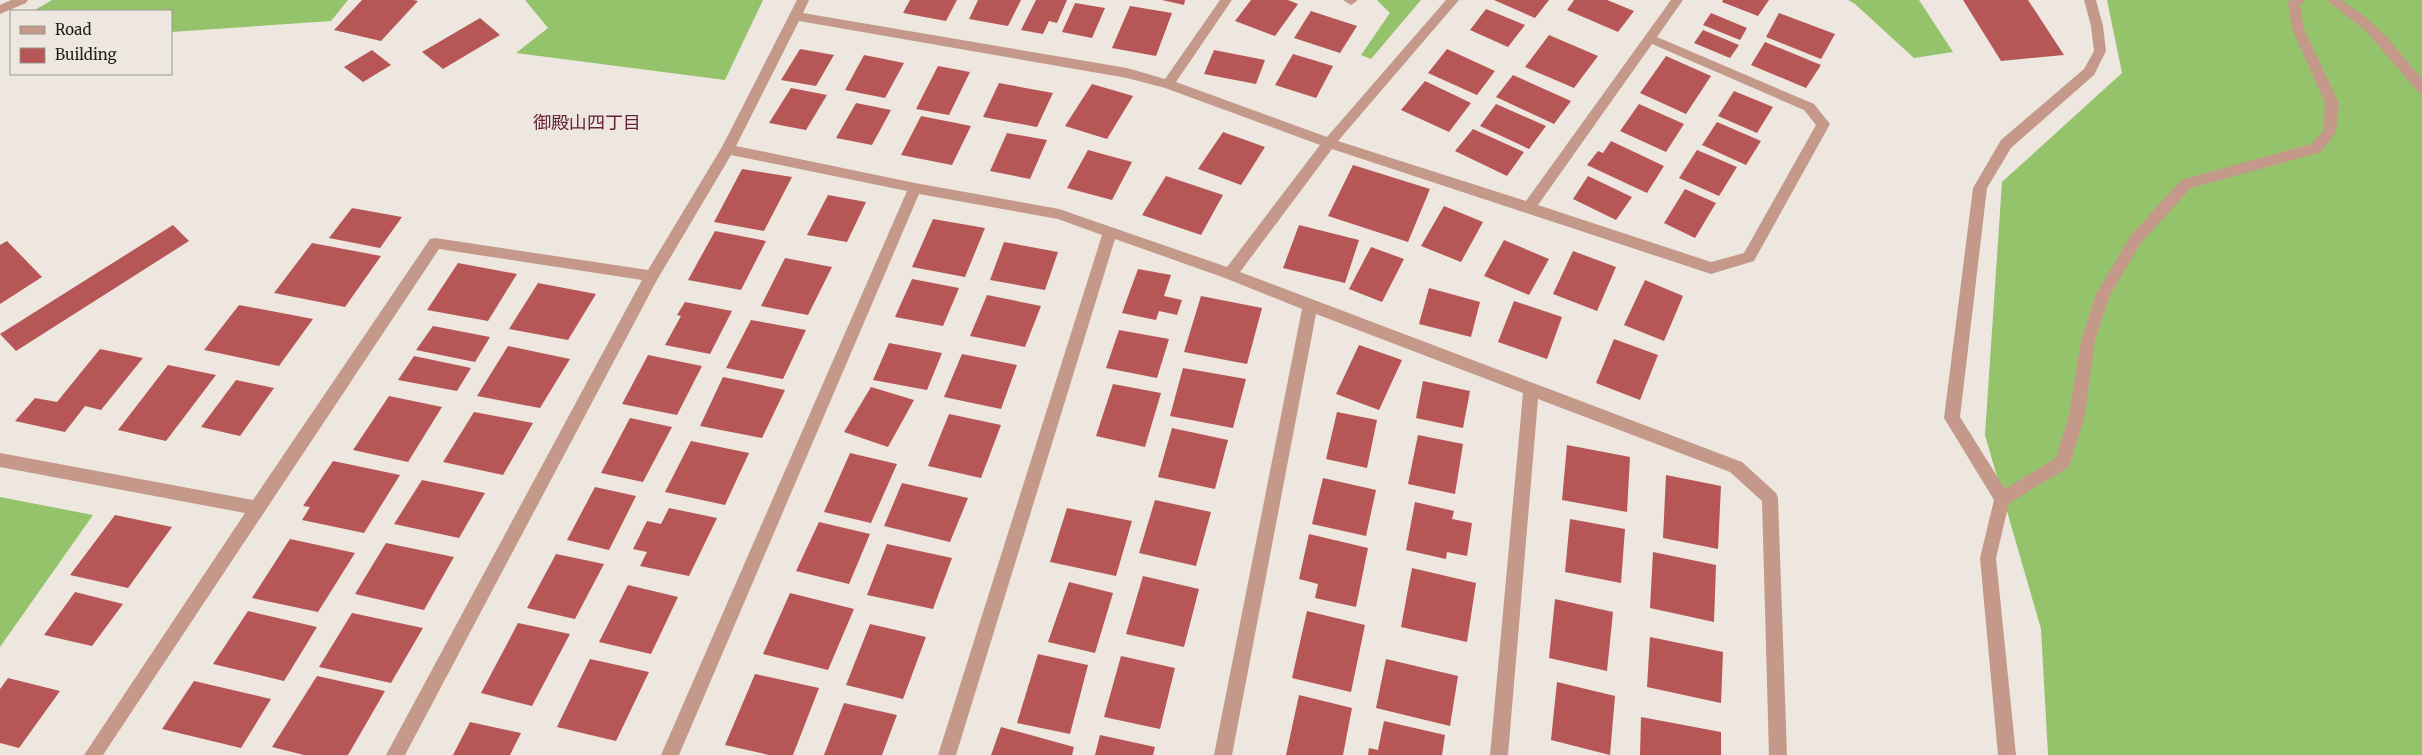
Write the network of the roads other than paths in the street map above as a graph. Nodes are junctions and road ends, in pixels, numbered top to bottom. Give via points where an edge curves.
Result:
1 (22, 0) edge
2 (803, 0) edge
3 (1226, 0) edge
4 (1453, 0) edge
5 (1677, 0) edge
6 (2090, 0) edge
7 (2299, 0) edge
8 (2332, 0) edge
9 (0, 10) edge
10 (796, 16) junction
11 (1651, 39) junction
12 (1168, 84) junction
13 (2422, 88) edge
14 (1330, 143) junction
15 (728, 149) junction
16 (915, 188) junction
17 (1529, 207) junction
18 (1110, 232) junction
19 (1230, 274) junction
20 (652, 276) junction
21 (1310, 306) junction
22 (1531, 390) junction
23 (0, 460) edge
24 (2002, 499) junction
25 (257, 508) junction
26 (93, 755) edge
27 (395, 755) edge
28 (670, 755) edge
29 (947, 755) edge
30 (1223, 755) edge
31 (1499, 755) edge
32 (1778, 755) edge
33 (2007, 755) edge

1 - 9 street
2 - 10 street
3 - 12 street
4 - 14 street
5 - 11 street
6 - 24 street via 2100,51 2089,72 2006,144 1980,188 1952,418
7 - 24 street via 2294,3 2298,29 2332,102 2329,132 2316,148 2186,184 2136,238 2103,294 2088,340 2077,415 2063,462
8 - 13 street via 2352,11 2372,29
10 - 12 street via 1127,73
10 - 15 street
11 - 17 street
11 - 17 street via 1810,107 1823,124 1748,257 1711,268
12 - 14 street
14 - 17 street
14 - 19 street
15 - 16 street
15 - 20 street
16 - 18 street via 1059,214
16 - 28 street
18 - 19 street
18 - 29 street
19 - 21 street
20 - 25 street via 435,243
20 - 27 street
21 - 22 street
21 - 30 street
22 - 31 street
22 - 32 street via 1736,467 1770,498
23 - 25 street
24 - 33 street via 1988,558
25 - 26 street

